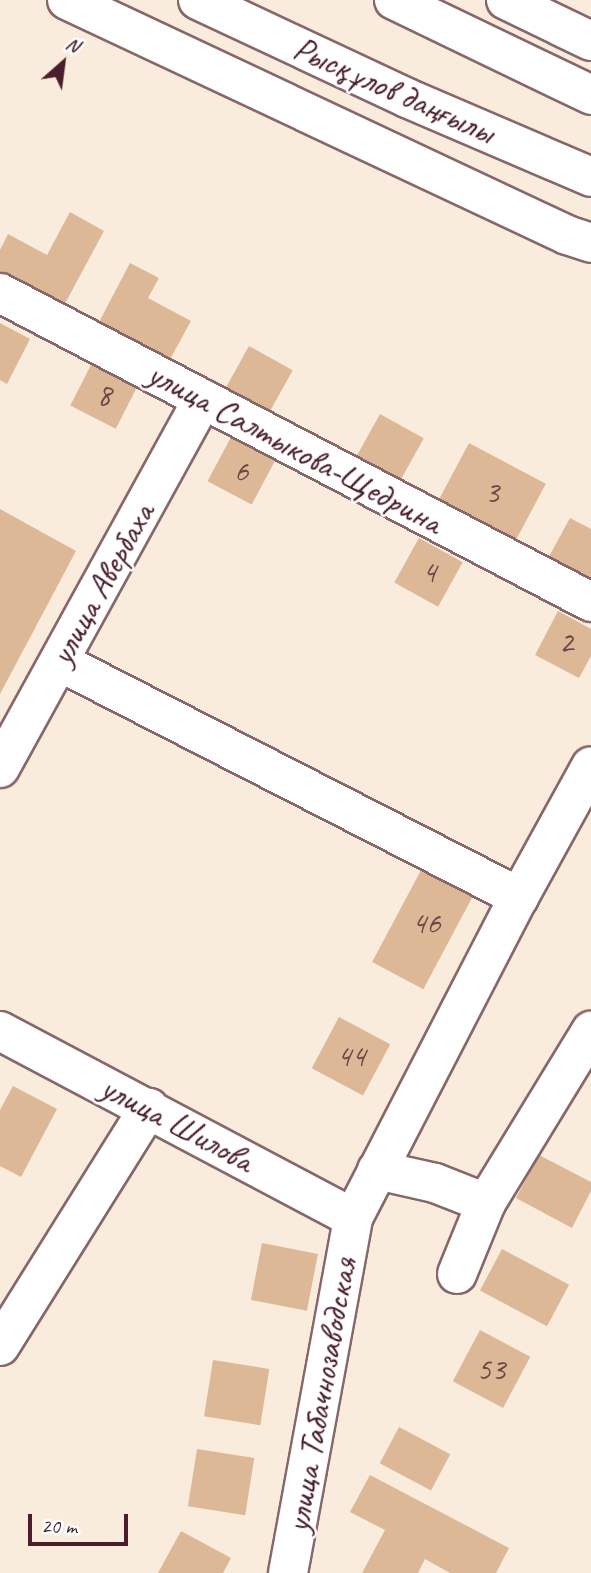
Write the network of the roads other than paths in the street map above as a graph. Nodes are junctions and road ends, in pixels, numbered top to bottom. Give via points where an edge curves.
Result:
1 (67, 0) edge
2 (198, 0) edge
3 (394, 0) edge
4 (506, 0) edge
5 (591, 40) edge
6 (591, 95) edge
7 (591, 177) edge
8 (591, 243) edge
9 (0, 293) edge
10 (203, 399) junction
11 (591, 602) edge
12 (60, 662) junction
13 (0, 768) edge
14 (588, 781) edge
15 (519, 897) junction
16 (0, 1031) edge
17 (591, 1031) edge
18 (149, 1108) junction
19 (377, 1170) junction
20 (486, 1203) junction
21 (353, 1218) junction
22 (457, 1274) dead end
23 (0, 1346) edge
24 (288, 1573) edge

1 - 8 street
2 - 7 street, Рысқұлов даңғылы via 407,99
3 - 6 street
4 - 5 street
9 - 10 street, улица Салтыкова-Щедрина
10 - 11 street, улица Салтыкова-Щедрина
10 - 12 street, улица Авербаха
12 - 13 street, улица Авербаха
12 - 15 street
14 - 15 street, улица Табачнозаводская
15 - 19 street, улица Табачнозаводская
16 - 18 street, улица Шилова
17 - 20 street
18 - 21 street, улица Шилова
18 - 23 street
19 - 20 street via 435,1183
19 - 21 street, улица Табачнозаводская
20 - 22 street
21 - 24 street, улица Табачнозаводская

